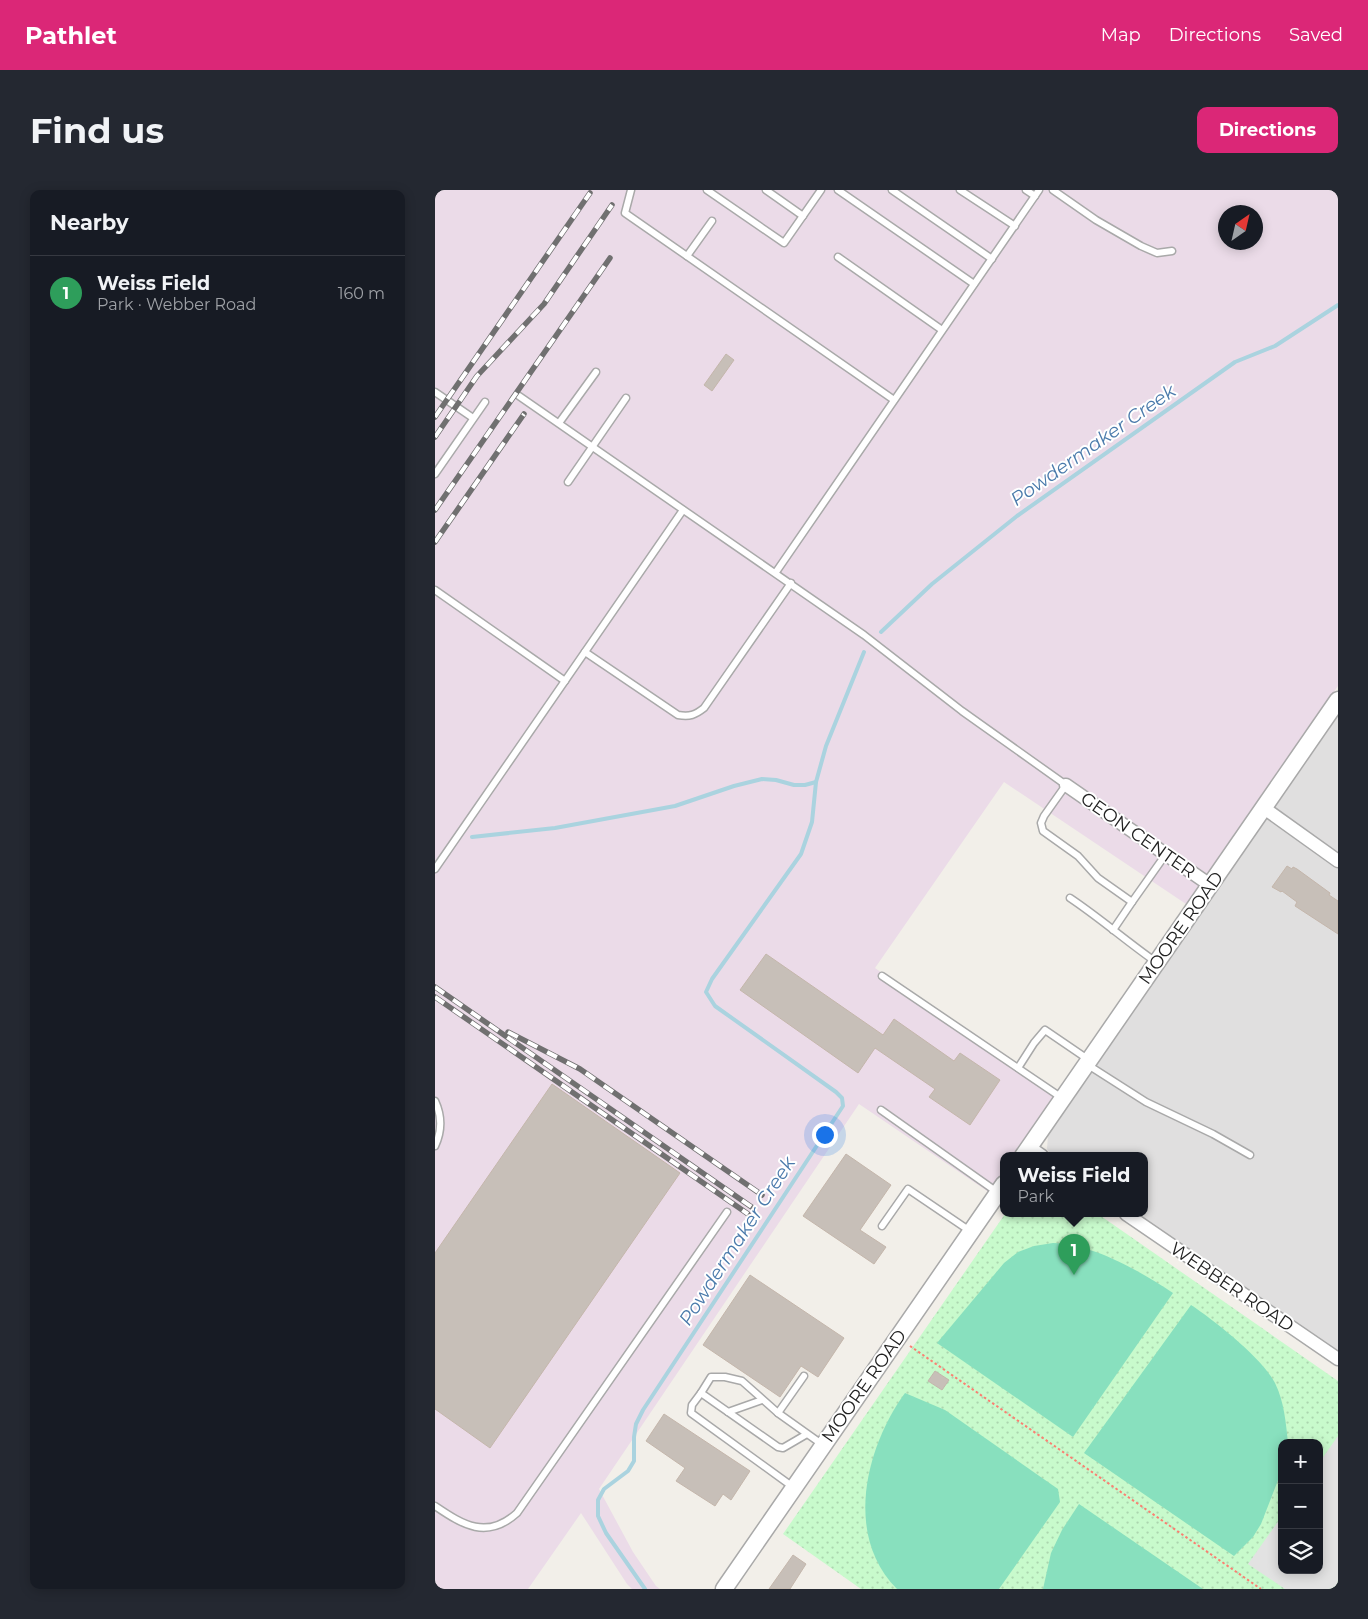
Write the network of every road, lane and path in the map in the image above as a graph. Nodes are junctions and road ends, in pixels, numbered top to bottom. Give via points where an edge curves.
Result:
1 (631, 190) edge
2 (707, 190) edge
3 (766, 190) edge
4 (821, 190) edge
5 (838, 190) edge
6 (892, 190) edge
7 (961, 190) edge
8 (1026, 190) edge
9 (1053, 190) edge
10 (1037, 193) edge
11 (803, 216) junction
12 (712, 221) dead end
13 (1015, 226) junction
14 (1172, 251) dead end
15 (687, 256) junction
16 (837, 257) dead end
17 (992, 259) junction
18 (974, 284) junction
19 (942, 330) junction
20 (597, 372) dead end
21 (435, 392) edge
22 (519, 396) dead end
23 (626, 398) dead end
24 (894, 400) junction
25 (485, 402) dead end
26 (473, 418) junction
27 (559, 423) junction
28 (592, 447) junction
29 (435, 474) edge
30 (568, 482) dead end
31 (683, 510) junction
32 (776, 572) junction
33 (791, 583) junction
34 (435, 590) edge
35 (585, 652) junction
36 (565, 680) junction
37 (1338, 700) edge
38 (1066, 785) junction
39 (1263, 808) junction
40 (1166, 854) junction
41 (1338, 861) edge
42 (435, 869) edge
43 (1210, 885) junction
44 (1070, 898) dead end
45 (1133, 902) junction
46 (1113, 930) junction
47 (1157, 963) junction
48 (882, 976) dead end
49 (1089, 1062) junction
50 (1018, 1068) junction
51 (1063, 1098) junction
52 (435, 1101) edge
53 (881, 1110) dead end
54 (435, 1146) edge
55 (1033, 1152) edge
56 (1250, 1155) dead end
57 (1000, 1188) edge
58 (1000, 1190) edge
59 (727, 1212) dead end
60 (1130, 1217) edge
61 (882, 1226) dead end
62 (971, 1232) junction
63 (898, 1338) junction
64 (1338, 1359) edge
65 (804, 1376) dead end
66 (701, 1394) junction
67 (762, 1400) junction
68 (728, 1412) junction
69 (778, 1413) junction
70 (807, 1434) junction
71 (823, 1445) junction
72 (794, 1488) junction
73 (435, 1506) edge
74 (1263, 1583) dead end
75 (725, 1589) edge
76 (1261, 1589) edge

1 - 15 lane via 625,213
2 - 11 lane via 784,244
3 - 11 lane
4 - 11 lane
5 - 18 lane
6 - 17 lane
7 - 13 lane
8 - 10 lane
9 - 14 lane via 1141,246 1157,253
10 - 13 lane
12 - 15 lane
13 - 17 lane
15 - 24 lane
16 - 19 lane
17 - 18 lane
18 - 19 lane
19 - 24 lane
20 - 27 lane
21 - 26 lane
22 - 27 lane
23 - 28 lane
24 - 32 lane
25 - 26 lane
26 - 29 lane
27 - 28 lane
28 - 30 lane
28 - 31 lane
31 - 32 lane
31 - 35 lane
32 - 33 lane
33 - 35 lane via 696,715 679,715
33 - 38 lane
34 - 36 lane
35 - 36 lane
36 - 42 lane
37 - 39 street, MOORE ROAD
38 - 40 street, GEON CENTER
38 - 45 lane via 1044,816 1043,830 1078,856 1097,878
39 - 41 street
39 - 43 street, MOORE ROAD
40 - 43 street, GEON CENTER
40 - 45 lane
43 - 47 street, MOORE ROAD
44 - 46 lane
45 - 46 lane
46 - 47 lane
47 - 49 street, MOORE ROAD
48 - 50 lane
49 - 50 lane via 1045,1030
49 - 51 street, MOORE ROAD
49 - 56 lane via 1147,1102
50 - 51 lane
51 - 55 street, MOORE ROAD
52 - 54 lane via 441,1122
53 - 57 lane
58 - 62 street, MOORE ROAD
59 - 73 lane via 517,1513 504,1523 482,1528 462,1523
60 - 64 street, WEBBER ROAD
61 - 62 lane via 908,1189
62 - 63 street, MOORE ROAD
63 - 71 street, MOORE ROAD
63 - 76 path
65 - 69 lane
66 - 67 lane via 711,1377 725,1377 742,1382
66 - 68 lane
66 - 72 lane via 691,1413
67 - 68 lane
67 - 69 lane
68 - 70 lane via 779,1447 783,1448
69 - 70 lane
70 - 71 lane
71 - 72 street, MOORE ROAD
72 - 75 street, MOORE ROAD
74 - 76 path

